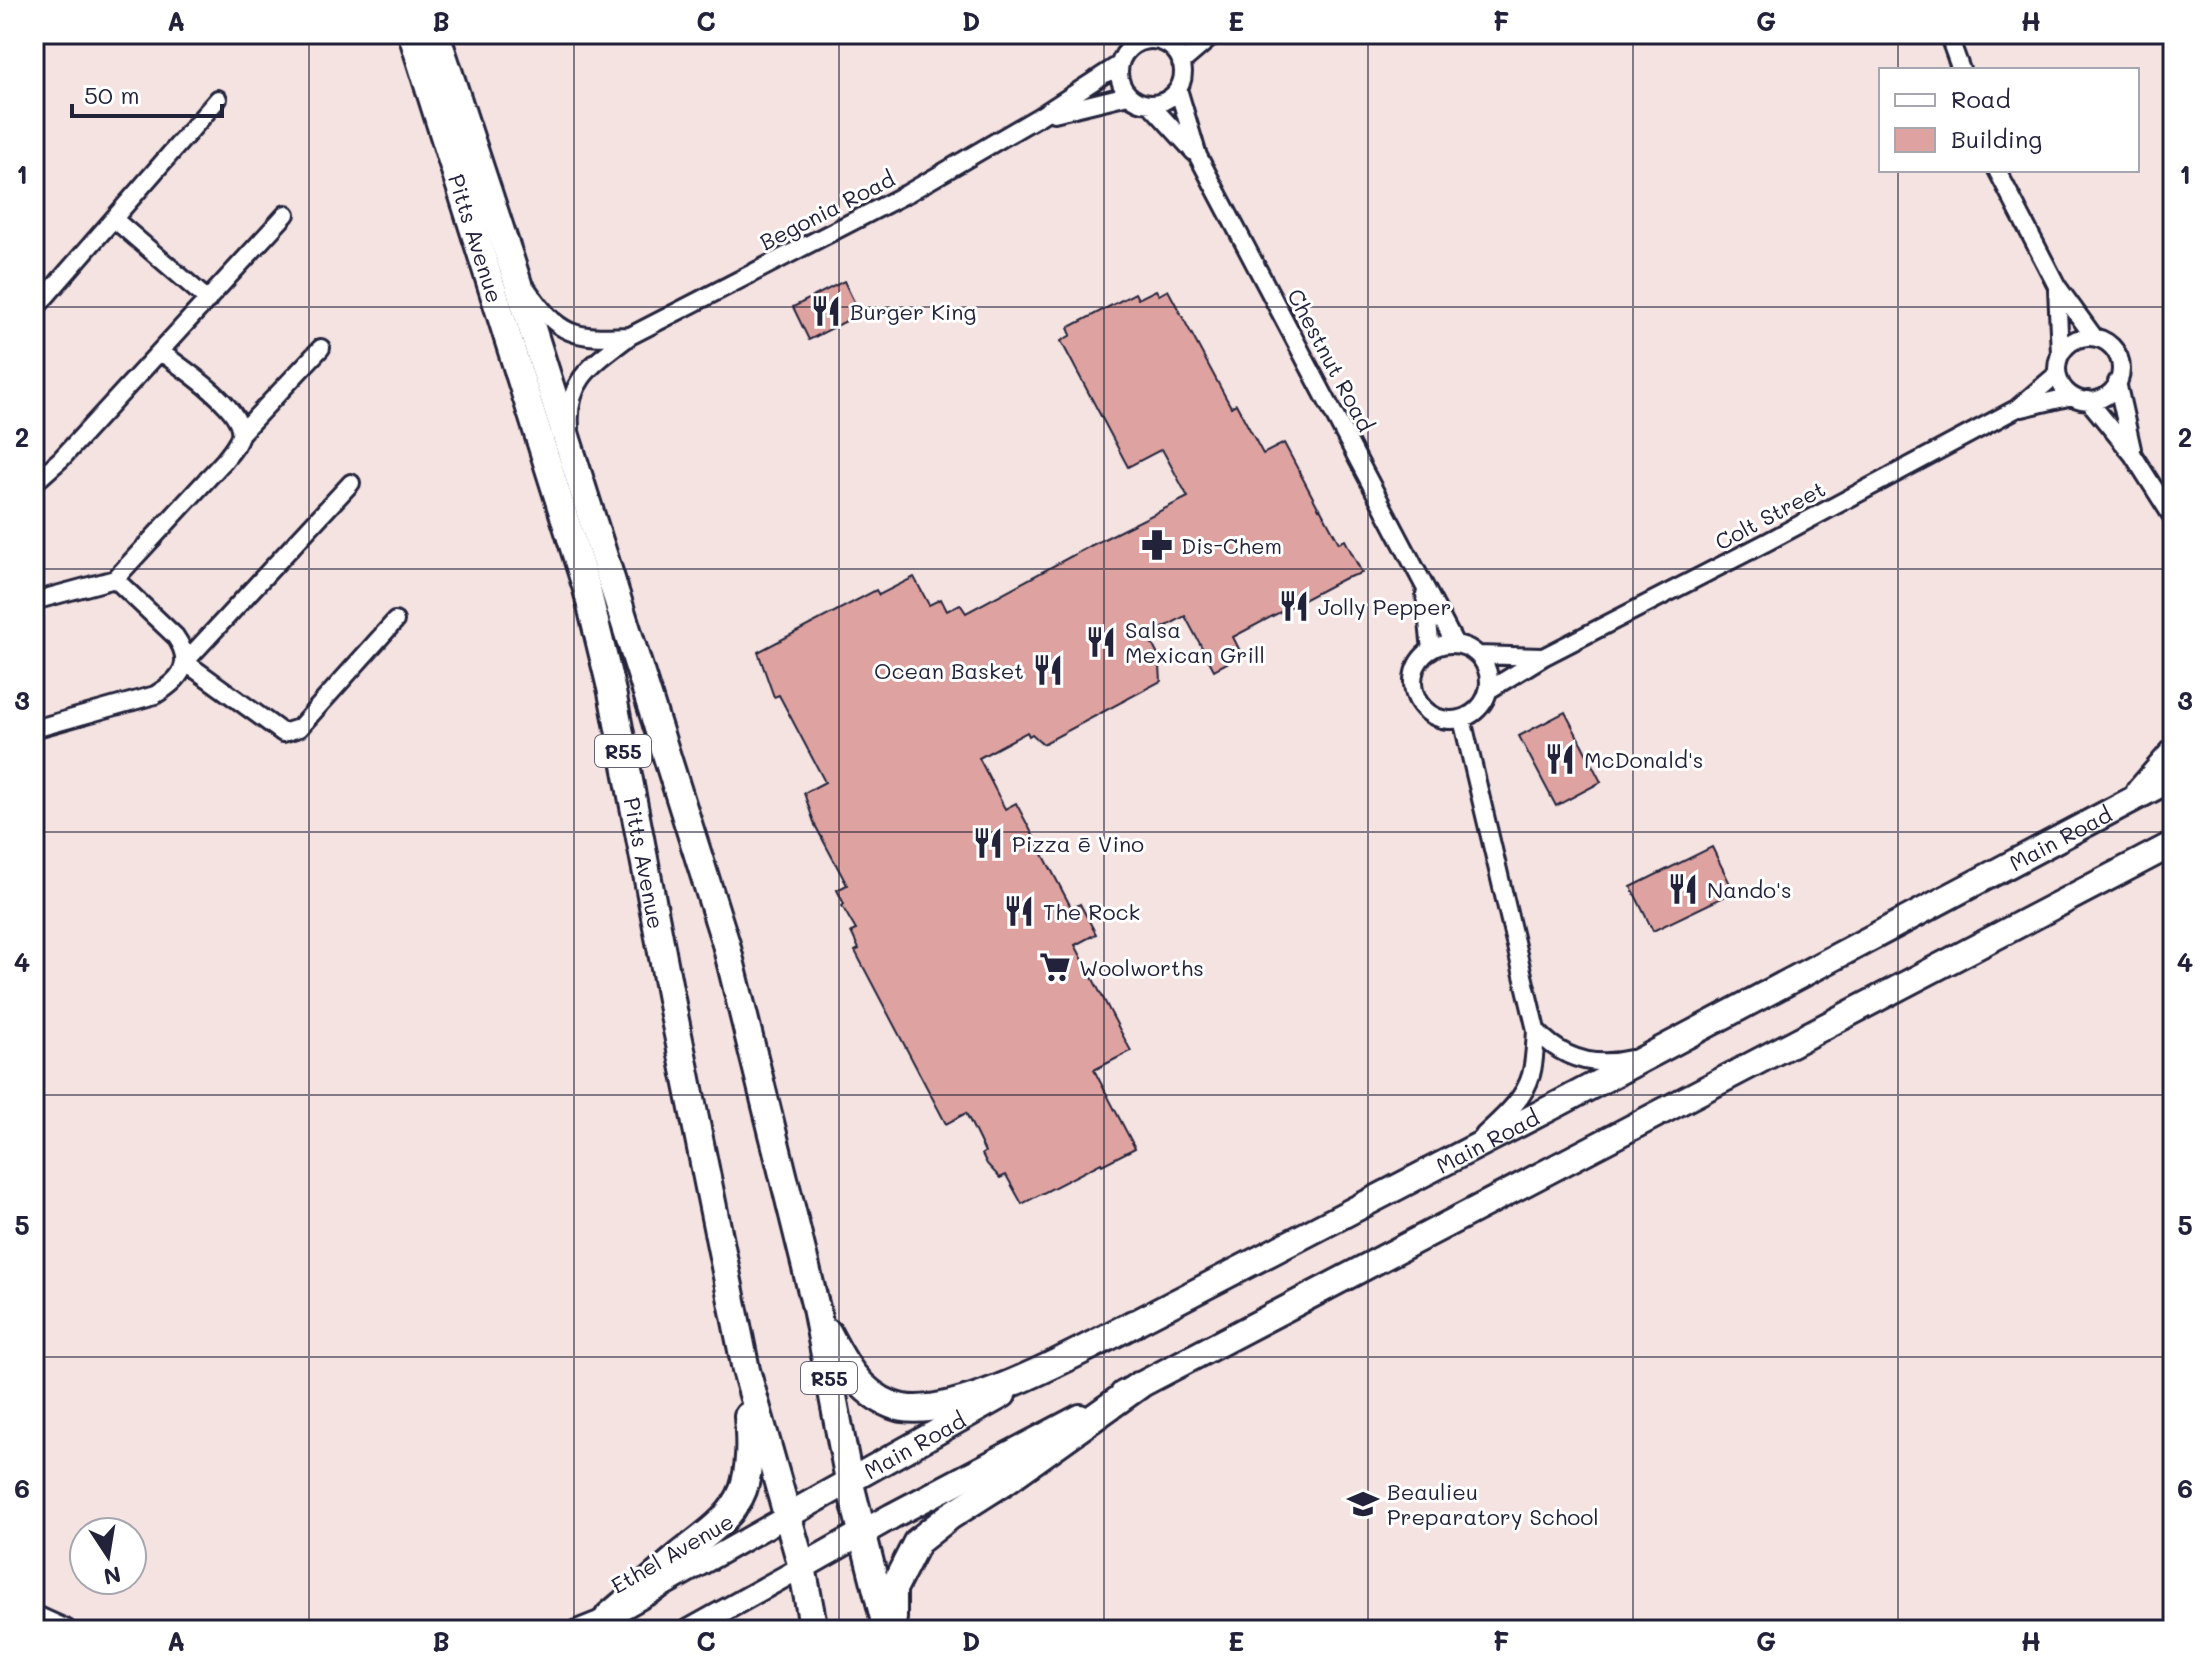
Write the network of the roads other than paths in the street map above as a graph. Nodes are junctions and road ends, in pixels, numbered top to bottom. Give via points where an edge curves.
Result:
1 (412, 34) edge
2 (436, 34) edge
3 (1181, 34) edge
4 (1215, 34) edge
5 (1948, 34) edge
6 (1162, 42) junction
7 (1181, 63) junction
8 (1120, 64) junction
9 (1960, 68) edge
10 (1178, 89) junction
11 (1128, 95) junction
12 (218, 99) dead end
13 (1150, 104) junction
14 (1040, 116) junction
15 (1198, 156) junction
16 (1998, 172) edge
17 (286, 214) dead end
18 (114, 219) junction
19 (514, 271) junction
20 (2057, 286) junction
21 (208, 300) junction
22 (34, 310) edge
23 (630, 336) junction
24 (2094, 337) junction
25 (321, 348) dead end
26 (161, 352) junction
27 (2060, 354) junction
28 (2057, 374) junction
29 (2117, 382) junction
30 (2080, 398) junction
31 (2016, 409) junction
32 (241, 433) junction
33 (2133, 455) junction
34 (572, 460) junction
35 (34, 483) edge
36 (351, 483) dead end
37 (2173, 518) edge
38 (115, 579) junction
39 (1424, 585) junction
40 (34, 601) edge
41 (395, 621) dead end
42 (1455, 644) junction
43 (1431, 650) junction
44 (1478, 655) junction
45 (1543, 657) junction
46 (185, 662) junction
47 (1489, 690) junction
48 (1462, 719) junction
49 (34, 729) edge
50 (2173, 752) edge
51 (2173, 778) edge
52 (2129, 801) junction
53 (2173, 844) edge
54 (1536, 1030) junction
55 (1657, 1052) junction
56 (1466, 1151) junction
57 (816, 1308) junction
58 (1133, 1324) junction
59 (746, 1370) junction
60 (1138, 1386) junction
61 (849, 1480) junction
62 (787, 1516) junction
63 (863, 1532) junction
64 (802, 1567) junction
65 (34, 1616) edge
66 (609, 1616) junction
67 (65, 1630) edge
68 (579, 1630) edge
69 (689, 1630) edge
70 (814, 1630) edge
71 (890, 1630) edge

1 - 59 main road, Pitts Avenue / R55 via 587,589
2 - 19 main road, Pitts Avenue / R55
3 - 6 street
4 - 7 street
5 - 9 street
6 - 7 street
6 - 8 street via 1131,47
7 - 10 street
8 - 11 street
8 - 14 street, Begonia Road
10 - 13 street
10 - 15 street, Chestnut Road
11 - 13 street
11 - 14 street, Begonia Road
12 - 18 street
13 - 15 street, Chestnut Road
14 - 23 street, Begonia Road via 908,193
15 - 39 street, Chestnut Road
16 - 20 street
17 - 21 street
18 - 21 street
18 - 22 street
19 - 23 street via 538,305 570,332 589,338
19 - 34 main road, Pitts Avenue / R55
20 - 24 street
20 - 27 street
21 - 26 street
23 - 34 street via 597,361 572,392
24 - 27 street via 2075,340
24 - 29 street via 2117,354
25 - 32 street
26 - 32 street via 228,405
26 - 35 street
27 - 28 street
28 - 30 street via 2061,384
28 - 31 street, Colt Street
29 - 30 street via 2104,396
29 - 33 street
30 - 31 street, Colt Street
30 - 33 street
31 - 45 street, Colt Street
32 - 38 street via 224,461
33 - 37 street
34 - 57 main road, Pitts Avenue / R55 via 726,944
36 - 46 street
38 - 40 street
38 - 46 street via 175,636
39 - 42 street, Chestnut Road
39 - 43 street, Chestnut Road
41 - 46 street via 299,728 283,733
42 - 43 street
42 - 44 street
43 - 48 street via 1415,669 1414,694 1429,714
44 - 45 street, Colt Street
44 - 47 street via 1488,671
45 - 47 street, Colt Street
46 - 49 street via 177,678 155,695
47 - 48 street via 1476,712
48 - 54 street
50 - 52 main road
51 - 52 main road, Main Road
52 - 55 main road, Main Road
53 - 60 main road
54 - 55 street via 1568,1056 1590,1063
54 - 56 street via 1525,1090
55 - 56 main road, Main Road
56 - 58 main road, Main Road
57 - 58 main road via 859,1384 892,1405 918,1410 946,1406 1034,1374
57 - 61 main road, Pitts Avenue / R55
58 - 61 main road, Main Road
59 - 62 main road, Pitts Avenue / R55
59 - 66 main road via 750,1450 736,1504
60 - 63 main road
60 - 71 main road via 917,1542 893,1589
61 - 62 main road
61 - 63 main road, Main Road / R55
62 - 64 main road, R55
62 - 66 street, Ethel Avenue
63 - 64 main road
63 - 71 main road, Main Road / R55
64 - 69 street
64 - 70 main road, R55
65 - 67 street
66 - 68 street, Ethel Avenue

